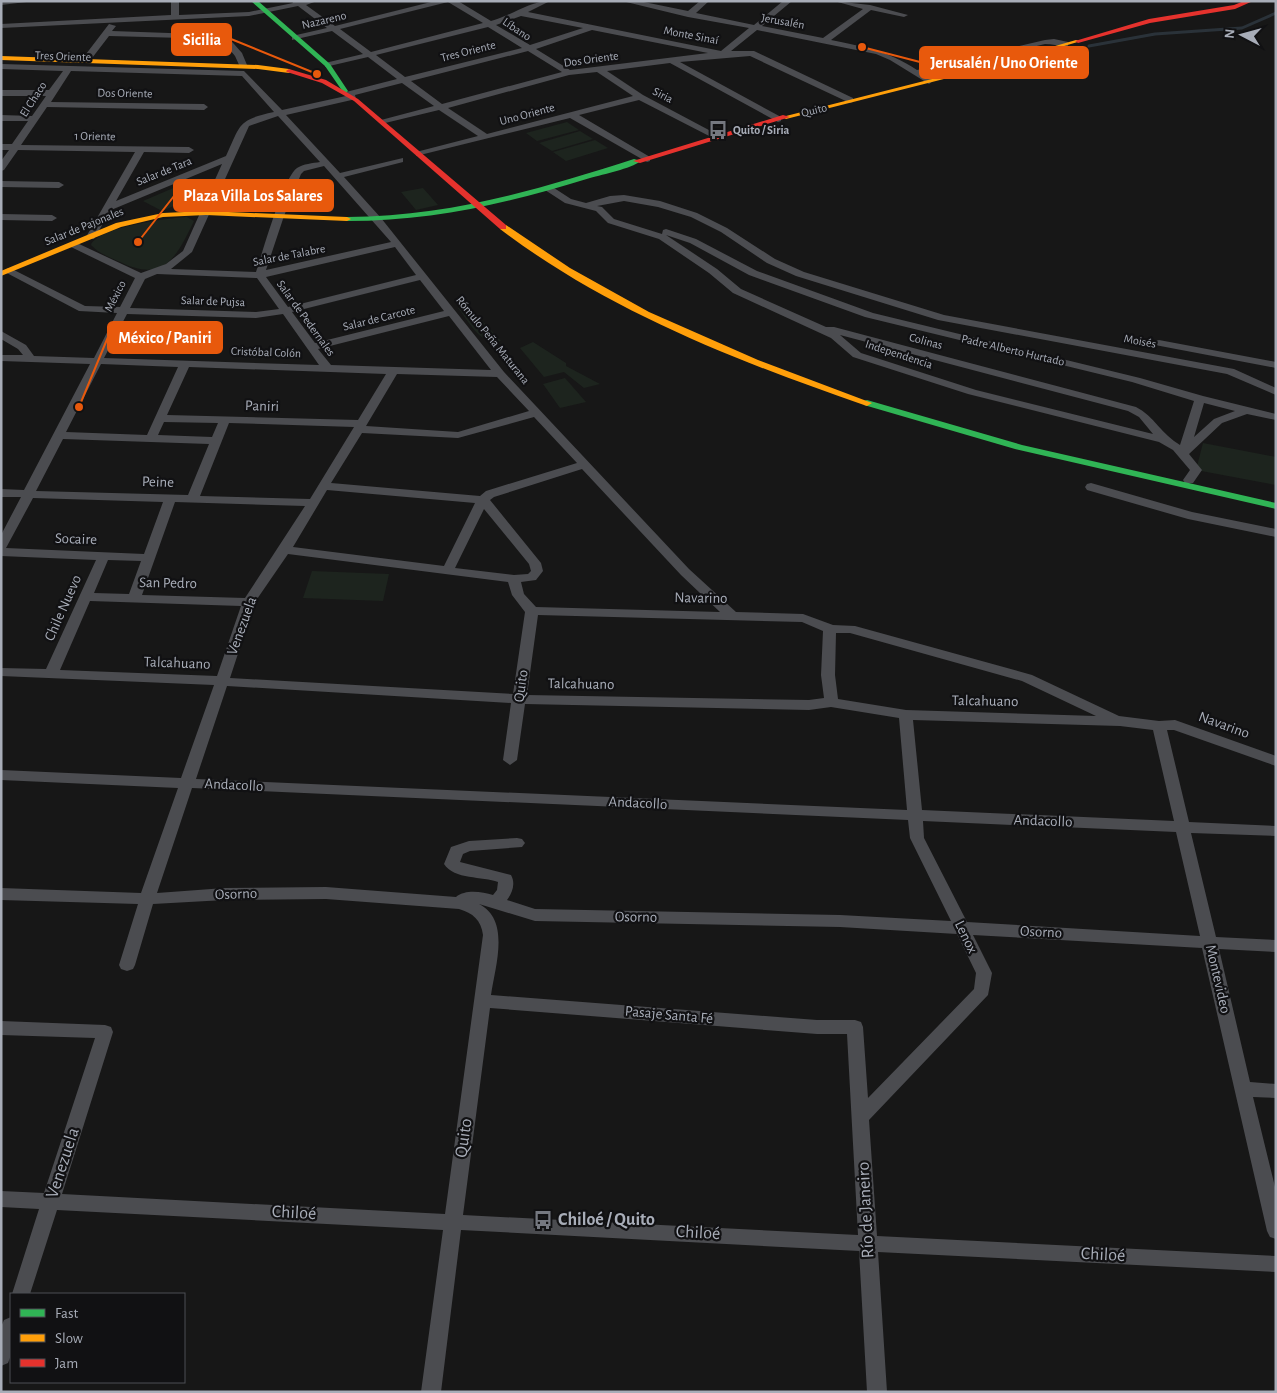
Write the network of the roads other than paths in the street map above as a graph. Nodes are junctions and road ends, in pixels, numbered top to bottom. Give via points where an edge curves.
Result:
1 (31, 1) edge
2 (176, 1) edge
3 (254, 1) edge
4 (313, 1) edge
5 (445, 1) edge
6 (452, 1) edge
7 (546, 1) edge
8 (626, 1) edge
9 (705, 1) edge
10 (788, 1) edge
11 (838, 1) edge
12 (1250, 1) edge
13 (1, 3) edge
14 (298, 3) edge
15 (870, 7) junction
16 (265, 11) junction
17 (519, 13) junction
18 (688, 15) junction
19 (904, 15) dead end
20 (175, 17) junction
21 (117, 20) junction
22 (490, 24) junction
23 (1, 26) edge
24 (592, 28) junction
25 (754, 28) junction
26 (334, 29) junction
27 (106, 33) junction
28 (295, 38) junction
29 (825, 41) junction
30 (1065, 44) junction
31 (527, 49) junction
32 (723, 54) junction
33 (370, 56) junction
34 (1, 58) edge
35 (86, 60) junction
36 (672, 61) junction
37 (328, 65) junction
38 (1, 66) edge
39 (69, 68) junction
40 (244, 70) junction
41 (600, 70) junction
42 (917, 72) junction
43 (569, 73) junction
44 (404, 81) junction
45 (929, 81) junction
46 (1, 92) edge
47 (52, 93) junction
48 (349, 94) junction
49 (640, 97) junction
50 (850, 100) junction
51 (45, 104) junction
52 (204, 107) dead end
53 (442, 108) junction
54 (282, 113) junction
55 (572, 115) junction
56 (1, 118) edge
57 (36, 119) junction
58 (778, 119) junction
59 (384, 122) junction
60 (486, 137) junction
61 (718, 138) junction
62 (1, 147) edge
63 (17, 147) junction
64 (141, 149) junction
65 (189, 150) dead end
66 (419, 154) junction
67 (230, 158) junction
68 (647, 158) junction
69 (400, 160) dead end
70 (326, 162) junction
71 (1, 168) edge
72 (338, 176) junction
73 (1, 184) edge
74 (60, 185) dead end
75 (548, 188) junction
76 (589, 205) junction
77 (478, 206) junction
78 (107, 208) junction
79 (206, 213) junction
80 (279, 216) junction
81 (1, 217) edge
82 (52, 218) dead end
83 (378, 220) junction
84 (616, 222) junction
85 (91, 237) junction
86 (397, 244) junction
87 (74, 245) junction
88 (154, 272) junction
89 (5, 273) edge
90 (260, 275) junction
91 (423, 276) junction
92 (141, 277) junction
93 (123, 311) junction
94 (285, 311) junction
95 (452, 312) junction
96 (815, 326) junction
97 (1, 334) edge
98 (1159, 343) dead end
99 (312, 347) junction
100 (1, 358) edge
101 (29, 358) junction
102 (97, 361) junction
103 (185, 364) junction
104 (1276, 365) edge
105 (327, 368) junction
106 (394, 370) junction
107 (500, 374) junction
108 (1276, 384) edge
109 (1261, 386) junction
110 (1276, 392) edge
111 (1200, 400) junction
112 (1247, 412) junction
113 (536, 413) junction
114 (1276, 417) edge
115 (161, 418) junction
116 (225, 420) junction
117 (360, 426) junction
118 (956, 429) junction
119 (59, 435) junction
120 (151, 438) junction
121 (216, 440) junction
122 (1163, 440) junction
123 (1182, 454) junction
124 (584, 465) junction
125 (1189, 480) junction
126 (324, 486) junction
127 (1091, 487) dead end
128 (1, 492) edge
129 (29, 494) junction
130 (170, 498) junction
131 (1276, 498) edge
132 (192, 499) junction
133 (483, 500) junction
134 (313, 503) junction
135 (1276, 506) edge
136 (1276, 533) edge
137 (1, 547) edge
138 (285, 550) junction
139 (1, 552) edge
140 (104, 556) junction
141 (149, 558) junction
142 (448, 570) junction
143 (514, 579) junction
144 (85, 597) junction
145 (134, 599) junction
146 (249, 602) junction
147 (532, 611) junction
148 (731, 615) junction
149 (830, 629) junction
150 (1, 672) edge
151 (51, 674) junction
152 (223, 680) junction
153 (519, 699) junction
154 (831, 702) junction
155 (906, 715) junction
156 (1120, 721) junction
157 (1159, 726) junction
158 (510, 760) dead end
159 (1276, 761) edge
160 (1, 775) edge
161 (186, 783) junction
162 (915, 816) junction
163 (1182, 826) junction
164 (1276, 831) edge
165 (517, 843) dead end
166 (1, 894) edge
167 (147, 899) junction
168 (459, 903) junction
169 (496, 903) junction
170 (962, 928) junction
171 (1209, 942) junction
172 (1276, 946) edge
173 (127, 965) dead end
174 (483, 1001) junction
175 (855, 1027) joint
176 (1, 1028) edge
177 (1243, 1089) junction
178 (1276, 1091) edge
179 (861, 1117) junction
180 (1, 1199) edge
181 (51, 1202) junction
182 (454, 1221) junction
183 (1276, 1231) edge
184 (868, 1242) junction
185 (1276, 1264) edge
186 (21, 1293) edge
187 (10, 1329) edge
188 (1, 1357) edge
189 (431, 1392) edge
190 (877, 1392) edge

1 - 13 street
2 - 20 street
3 - 16 main road
4 - 14 street
5 - 26 street, Nazareno
6 - 22 street, Líbano
7 - 17 street
8 - 18 street, Jerusalén
9 - 18 street
10 - 25 street
11 - 15 street
12 - 30 main road, Quito via 1148,21
14 - 16 street
14 - 26 street
15 - 19 street
15 - 29 street
16 - 20 street
16 - 28 main road
17 - 22 street
17 - 24 street, Monte Sinaí
18 - 25 street, Jerusalén
20 - 21 street
21 - 23 street
21 - 27 street
22 - 31 street, Líbano
22 - 33 street
24 - 31 street, Tres Oriente
24 - 32 street, Monte Sinaí
25 - 29 street, Jerusalén
25 - 32 street
26 - 28 street, Nazareno
26 - 33 street
27 - 35 street
27 - 40 street, Rómulo Peña Maturana via 223,37 239,55
28 - 37 main road
29 - 42 street, Jerusalén via 885,55
30 - 42 street, Quito via 1045,42
30 - 45 main road, Quito
31 - 43 street, Líbano
31 - 44 street, Tres Oriente
32 - 36 street, Dos Oriente
32 - 50 street, Monte Sinaí via 751,53
33 - 37 street
33 - 44 street
34 - 35 main road
35 - 40 main road
36 - 41 street, Dos Oriente
36 - 58 street
37 - 48 main road
38 - 39 street, Tres Oriente
39 - 40 street, Tres Oriente
39 - 47 street, El Chaco
40 - 48 main road via 307,74
40 - 54 street, Rómulo Peña Maturana
41 - 43 street, Dos Oriente
41 - 49 street, Siria
42 - 45 street, Jerusalén
43 - 53 street, Dos Oriente
44 - 48 street, Tres Oriente
44 - 53 street
45 - 50 main road, Quito
46 - 47 street
47 - 51 street, El Chaco
48 - 54 street, México
48 - 59 main road
49 - 55 street, Uno Oriente
49 - 61 street, Siria
50 - 58 main road, Quito
51 - 52 street, Dos Oriente
51 - 57 street, El Chaco
53 - 59 street, Dos Oriente
53 - 60 street
54 - 67 street, México via 246,122
54 - 70 street, Rómulo Peña Maturana
55 - 60 street, Uno Oriente
55 - 68 street
56 - 57 street
57 - 63 street, El Chaco
58 - 61 main road, Quito
59 - 66 main road
60 - 66 street, Uno Oriente
61 - 68 main road, Quito
62 - 63 street, 1 Oriente
63 - 64 street, 1 Oriente
63 - 71 street, El Chaco
64 - 65 street, 1 Oriente
64 - 78 street
66 - 77 main road
67 - 78 street, Salar de Tara
67 - 79 street, México
68 - 75 main road, Quito
69 - 72 street
70 - 72 street, Rómulo Peña Maturana
70 - 80 street, Salar de Pedernales via 298,171
72 - 83 street, Rómulo Peña Maturana
73 - 74 street
75 - 76 street, Independencia via 568,201
75 - 77 main road, Quito
76 - 84 street, Independencia via 599,208 605,217
76 - 109 street, Moisés via 624,198 676,208 800,274 942,318 1230,371
77 - 83 main road, Salar de Pajonales
77 - 118 main road via 520,240 563,268 679,330 806,382
78 - 85 street
79 - 80 main road, Salar de Pajonales
79 - 85 main road, Salar de Pajonales via 146,218
79 - 88 street, México via 187,252 176,262
80 - 83 main road, Salar de Pajonales
80 - 90 street, Salar de Pedernales
81 - 82 street
83 - 86 street, Rómulo Peña Maturana
84 - 96 street, Independencia via 662,237 737,291
84 - 111 street, Padre Alberto Hurtado via 640,223 693,241 753,273 894,322 1136,380
85 - 87 main road, Salar de Pajonales
86 - 90 street, Salar de Talabre
86 - 91 street, Rómulo Peña Maturana
87 - 89 main road, Salar de Pajonales
87 - 92 street
88 - 90 street, Salar de Talabre
88 - 92 street, México
89 - 93 street, Salar de Pujsa via 79,308
90 - 94 street, Salar de Pedernales
91 - 94 street, Salar de Pujsa
91 - 95 street, Rómulo Peña Maturana
92 - 93 street, México
93 - 94 street, Salar de Pujsa via 256,315
93 - 102 street, México
94 - 99 street, Salar de Pedernales
95 - 99 street, Salar de Carcote
95 - 107 street, Rómulo Peña Maturana
96 - 122 street, Independencia via 835,336 856,354 876,362 972,392
96 - 122 street, Colinas via 1132,409 1143,415
97 - 101 street via 27,350
98 - 104 street
99 - 105 street, Salar de Pedernales
100 - 101 street, Cristóbal Colón
101 - 102 street, Cristóbal Colón
102 - 103 street, Cristóbal Colón
102 - 119 street, México
103 - 105 street, Cristóbal Colón
103 - 115 street
105 - 106 street, Cristóbal Colón
106 - 107 street, Cristóbal Colón
106 - 117 street, Venezuela
107 - 113 street, Rómulo Peña Maturana
108 - 109 street
109 - 110 street, Moisés
111 - 112 street, Padre Alberto Hurtado
111 - 123 street
112 - 114 street, Padre Alberto Hurtado
112 - 123 street, Padre Alberto Hurtado via 1218,421
113 - 117 street, Paniri via 458,435
113 - 124 street, Rómulo Peña Maturana
115 - 116 street, Paniri
115 - 120 street
116 - 117 street, Paniri
116 - 121 street
117 - 126 street, Venezuela
118 - 125 main road
118 - 135 main road via 1047,456
119 - 120 street
119 - 129 street, México
120 - 121 street
121 - 132 street
122 - 123 street, Independencia
123 - 125 street, Independencia via 1196,470
124 - 133 street via 490,494
124 - 148 street, Rómulo Peña Maturana
125 - 131 main road
126 - 133 street
126 - 134 street, Venezuela
127 - 136 street via 1163,509
128 - 129 street, Peine
129 - 130 street, Peine
129 - 137 street, México
130 - 132 street, Peine
130 - 141 street
132 - 134 street, Peine
133 - 142 street
133 - 143 street via 536,568 532,577
134 - 138 street, Venezuela
138 - 142 street
138 - 146 street, Venezuela
139 - 140 street, Socaire
140 - 141 street, Socaire
140 - 144 street, Chile Nuevo
141 - 145 street
142 - 143 street
143 - 147 street via 518,595
144 - 145 street, San Pedro
144 - 151 street, Chile Nuevo
145 - 146 street, San Pedro
146 - 152 street, Venezuela
147 - 148 street, Navarino
147 - 153 street, Quito
148 - 149 street, Navarino via 803,618
149 - 154 street via 828,675
149 - 156 street, Navarino via 850,629 997,668 1027,678
150 - 151 street, Talcahuano
151 - 152 street, Talcahuano
152 - 153 street, Talcahuano
152 - 161 street, Venezuela
153 - 154 street, Talcahuano via 809,705
153 - 158 street, Quito
154 - 155 street, Talcahuano
155 - 156 street, Talcahuano
155 - 162 street, Lenox
156 - 157 street, Talcahuano
157 - 159 street, Navarino via 1175,725
157 - 163 street, Montevideo
160 - 161 street, Andacollo
161 - 162 street, Andacollo
161 - 167 street, Venezuela
162 - 163 street, Andacollo
162 - 170 street, Lenox via 917,838
163 - 164 street, Andacollo
163 - 171 street, Montevideo
165 - 169 street via 469,846 456,851 452,864 462,870 506,879 505,890
166 - 167 street, Osorno
167 - 168 street, Osorno via 326,893
167 - 173 street, Venezuela
168 - 169 street, Osorno via 465,898 483,898
168 - 174 street, Quito via 478,909 491,928
169 - 170 street, Osorno via 535,916 840,921
170 - 171 street, Osorno
170 - 179 street, Lenox via 984,973 982,992
171 - 172 street, Osorno
171 - 177 street, Montevideo
174 - 175 street, Pasaje Santa Fé via 817,1027
174 - 182 street, Quito
175 - 179 street, Río de Janeiro
176 - 181 street, Venezuela via 105,1032
177 - 178 street
177 - 183 street, Montevideo
179 - 184 street, Río de Janeiro
180 - 181 street, Chiloé
181 - 182 street, Chiloé
181 - 186 street, Venezuela
182 - 184 street, Chiloé
182 - 189 street, Quito
184 - 185 street, Chiloé
184 - 190 street, Río de Janeiro
187 - 188 street

